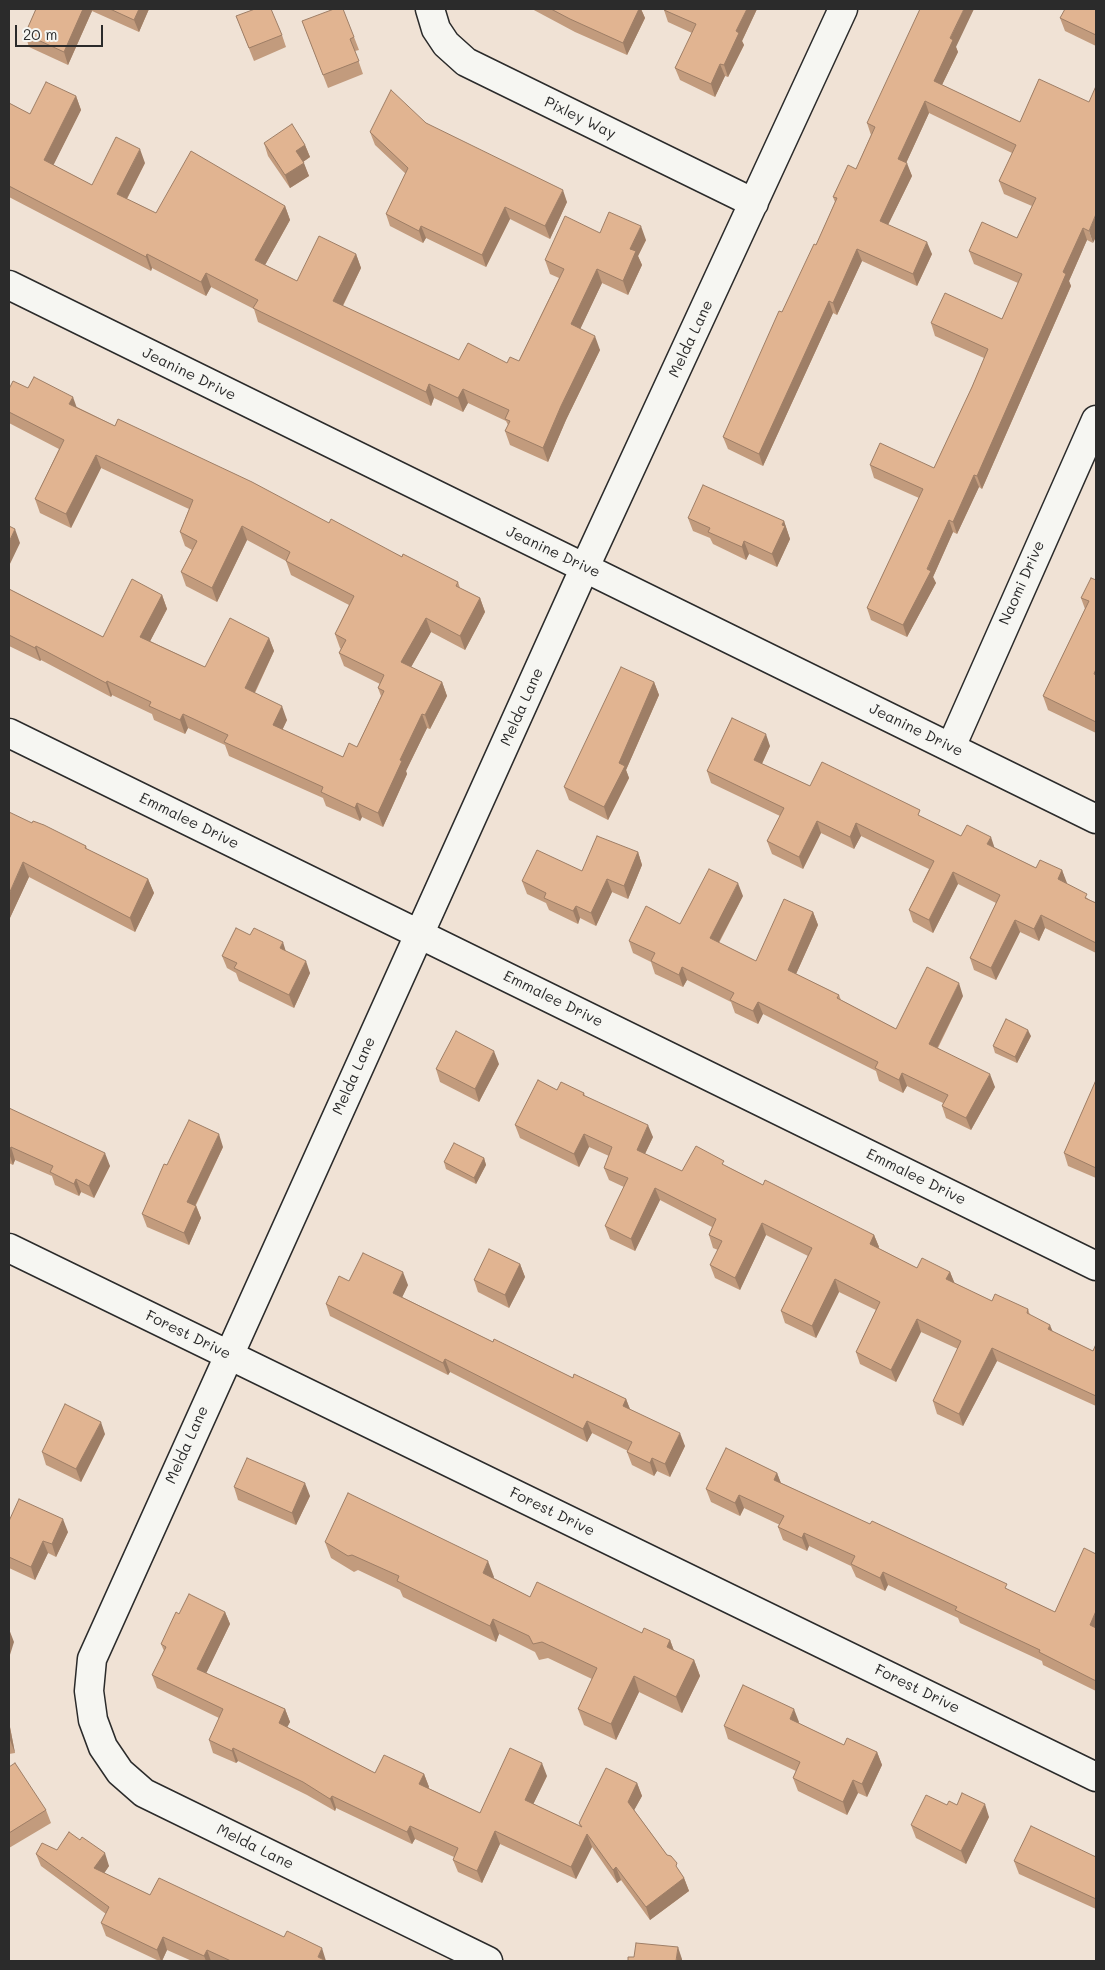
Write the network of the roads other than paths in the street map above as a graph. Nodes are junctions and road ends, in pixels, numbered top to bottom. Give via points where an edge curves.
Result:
1 (430, 9) edge
2 (843, 9) edge
3 (754, 203) junction
4 (9, 285) edge
5 (1096, 420) edge
6 (585, 567) junction
7 (9, 733) edge
8 (951, 747) junction
9 (1096, 819) edge
10 (419, 934) junction
11 (9, 1248) edge
12 (1096, 1266) edge
13 (228, 1355) junction
14 (1096, 1777) edge
15 (488, 1961) edge

1 - 3 street, Pixley Way via 436,29 446,44 466,62
2 - 3 street, Melda Lane
3 - 6 street, Melda Lane
4 - 6 street, Jeanine Drive
5 - 8 street, Naomi Drive
6 - 8 street, Jeanine Drive
6 - 10 street, Melda Lane
7 - 10 street, Emmalee Drive
8 - 9 street, Jeanine Drive
10 - 12 street, Emmalee Drive
10 - 13 street, Melda Lane
11 - 13 street, Forest Drive
13 - 14 street, Forest Drive
13 - 15 street, Melda Lane via 92,1659 89,1691 93,1720 104,1747 120,1772 144,1793

